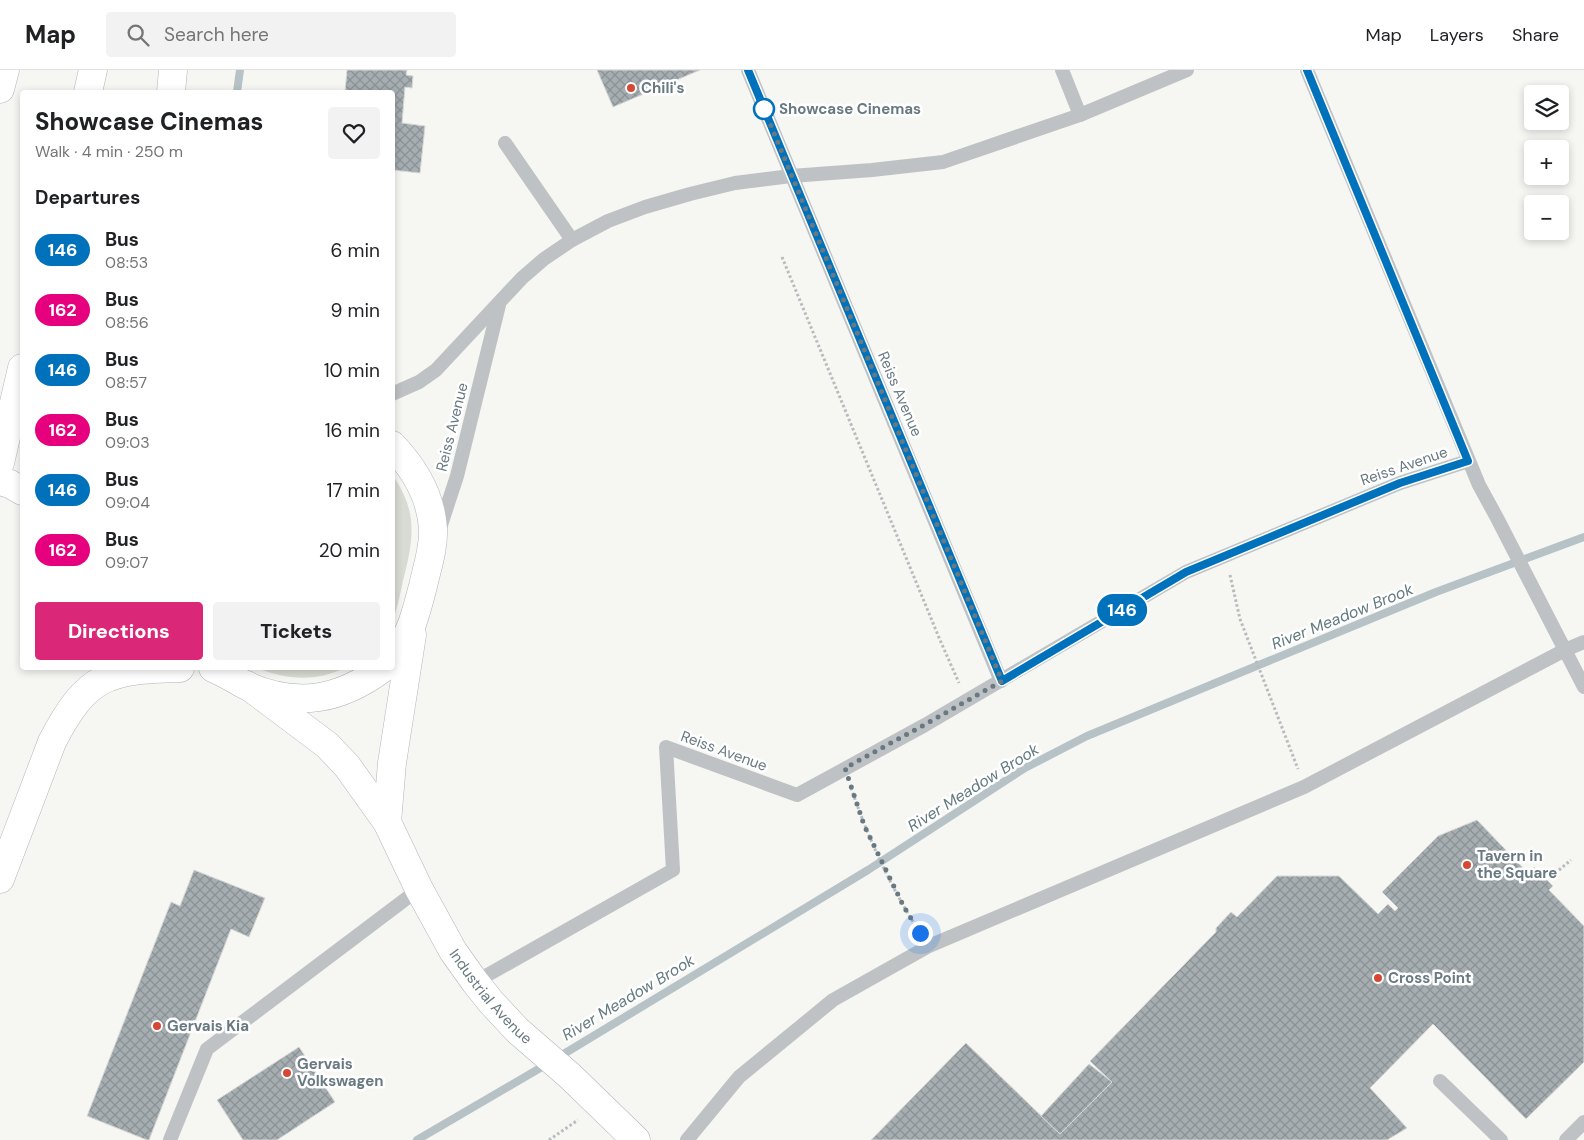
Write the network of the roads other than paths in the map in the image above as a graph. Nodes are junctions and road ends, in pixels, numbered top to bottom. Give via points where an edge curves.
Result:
1 (3, 70) edge
2 (93, 70) edge
3 (173, 70) edge
4 (748, 70) edge
5 (1062, 70) edge
6 (1187, 70) edge
7 (1307, 70) edge
8 (0, 80) edge
9 (0, 88) edge
10 (88, 90) edge
11 (171, 90) edge
12 (1080, 115) junction
13 (505, 143) dead end
14 (792, 176) junction
15 (572, 240) junction
16 (500, 302) junction
17 (20, 377) edge
18 (395, 393) edge
19 (395, 449) edge
20 (1468, 461) junction
21 (11, 480) edge
22 (430, 557) junction
23 (414, 619) junction
24 (1584, 642) edge
25 (1565, 650) junction
26 (395, 655) edge
27 (136, 670) edge
28 (218, 670) edge
29 (380, 670) edge
30 (1002, 681) junction
31 (247, 685) junction
32 (1584, 687) edge
33 (387, 822) junction
34 (0, 879) edge
35 (419, 889) junction
36 (475, 982) junction
37 (1440, 1081) dead end
38 (1584, 1122) edge
39 (170, 1140) edge
40 (636, 1140) edge
41 (687, 1140) edge
42 (1501, 1140) edge
43 (1566, 1140) edge

1 - 8 main road
1 - 9 main road
2 - 10 main road
3 - 11 main road
4 - 14 lane, Reiss Avenue
5 - 12 lane
6 - 12 lane, Reiss Avenue
7 - 20 lane, Reiss Avenue
12 - 14 lane, Reiss Avenue via 943,162
13 - 15 lane
14 - 15 lane, Reiss Avenue via 735,184 645,207
14 - 30 lane, Reiss Avenue
15 - 16 lane, Reiss Avenue via 544,259
16 - 18 lane, Reiss Avenue via 436,370
16 - 22 lane, Reiss Avenue via 457,476
17 - 21 main road via 14,403
19 - 22 main road via 419,479 428,504 433,530
20 - 25 lane
20 - 30 lane, Reiss Avenue via 1400,483 1186,572
22 - 23 main road
23 - 26 main road via 405,642
23 - 33 main road via 392,763
24 - 25 lane
25 - 32 lane
25 - 41 lane via 1304,787 929,946 833,1000 739,1076
27 - 34 main road via 106,677 89,688 62,722
28 - 31 main road
29 - 31 main road via 345,690 319,698 292,698
30 - 36 lane, Reiss Avenue via 798,795 666,747 673,870
31 - 33 main road, Industrial Avenue via 327,745 347,766
33 - 35 main road, Industrial Avenue
35 - 36 main road, Industrial Avenue via 453,951
35 - 39 lane via 207,1049
36 - 40 main road, Industrial Avenue via 534,1045
37 - 42 lane
38 - 43 lane

